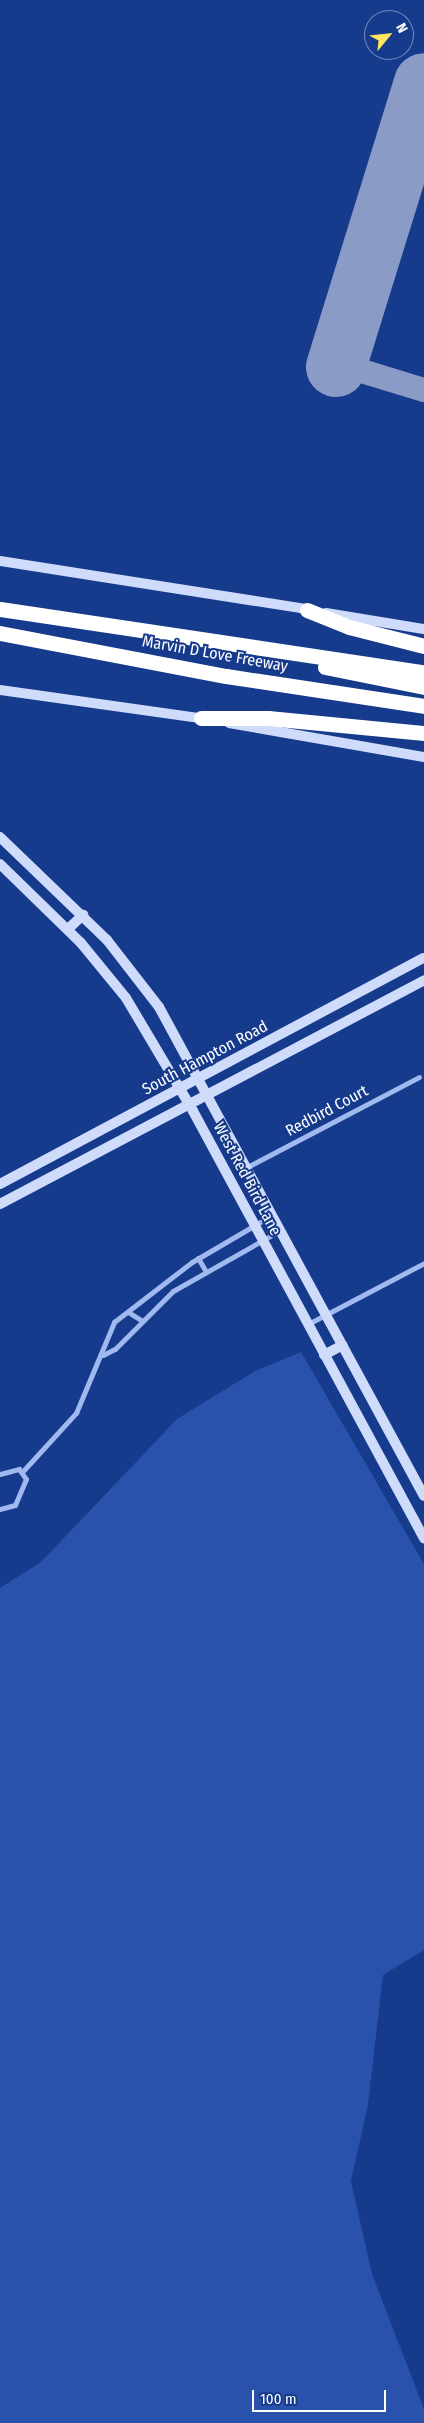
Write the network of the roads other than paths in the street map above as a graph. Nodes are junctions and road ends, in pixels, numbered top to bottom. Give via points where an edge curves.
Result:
1 (0, 561) edge
2 (0, 609) edge
3 (307, 610) junction
4 (424, 629) edge
5 (0, 633) edge
6 (424, 646) edge
7 (258, 650) junction
8 (424, 672) edge
9 (226, 676) junction
10 (424, 687) edge
11 (0, 690) edge
12 (424, 696) edge
13 (424, 706) edge
14 (201, 718) junction
15 (424, 733) edge
16 (424, 757) edge
17 (0, 837) edge
18 (0, 864) edge
19 (83, 915) junction
20 (68, 929) junction
21 (424, 958) edge
22 (424, 980) edge
23 (419, 1077) dead end
24 (199, 1078) junction
25 (180, 1089) junction
26 (208, 1094) junction
27 (188, 1103) junction
28 (247, 1167) junction
29 (0, 1184) edge
30 (0, 1204) edge
31 (273, 1214) junction
32 (254, 1224) junction
33 (281, 1230) junction
34 (262, 1239) junction
35 (198, 1258) junction
36 (424, 1262) edge
37 (205, 1270) junction
38 (161, 1288) junction
39 (169, 1295) junction
40 (128, 1312) junction
41 (327, 1314) junction
42 (142, 1320) junction
43 (308, 1324) junction
44 (343, 1345) junction
45 (324, 1354) junction
46 (103, 1355) junction
47 (24, 1471) junction
48 (0, 1474) edge
49 (424, 1496) edge
50 (0, 1509) edge
51 (424, 1539) edge

1 - 3 main road
2 - 7 highway, Marvin D Love Freeway
3 - 4 main road
3 - 6 highway via 349,627
5 - 9 highway, Marvin D Love Freeway
7 - 8 highway, Marvin D Love Freeway
7 - 10 highway
9 - 12 highway via 252,672
9 - 13 highway, Marvin D Love Freeway
11 - 14 main road
14 - 15 highway via 268,718
14 - 16 main road
17 - 19 main road, West Red Bird Lane
18 - 20 main road, West Red Bird Lane
19 - 20 main road
19 - 24 main road, West Red Bird Lane via 154,999
20 - 25 main road, West Red Bird Lane via 126,998
21 - 24 main road, South Hampton Road
22 - 26 main road, South Hampton Road
23 - 28 street, Redbird Court
24 - 25 main road, South Hampton Road
24 - 26 main road, West Red Bird Lane
25 - 27 main road, West Red Bird Lane
25 - 29 main road, South Hampton Road
26 - 27 main road, South Hampton Road
26 - 28 main road, West Red Bird Lane
27 - 30 main road, South Hampton Road
27 - 32 main road, West Red Bird Lane
28 - 31 main road, West Red Bird Lane
31 - 32 street
31 - 33 main road, West Red Bird Lane
32 - 34 main road, West Red Bird Lane
32 - 35 street
33 - 34 street
33 - 41 main road, West Red Bird Lane
34 - 37 street
34 - 43 main road, West Red Bird Lane
35 - 37 street
35 - 38 street
36 - 41 street
37 - 39 street
38 - 39 street
38 - 40 street
39 - 42 street
40 - 42 street
40 - 46 street via 108,1330
41 - 43 street
41 - 44 main road, West Red Bird Lane
42 - 46 street via 115,1349
43 - 45 main road, West Red Bird Lane
44 - 45 main road
44 - 49 main road, West Red Bird Lane
45 - 51 main road, West Red Bird Lane
46 - 47 street via 76,1412
47 - 48 street
47 - 50 street via 19,1500

